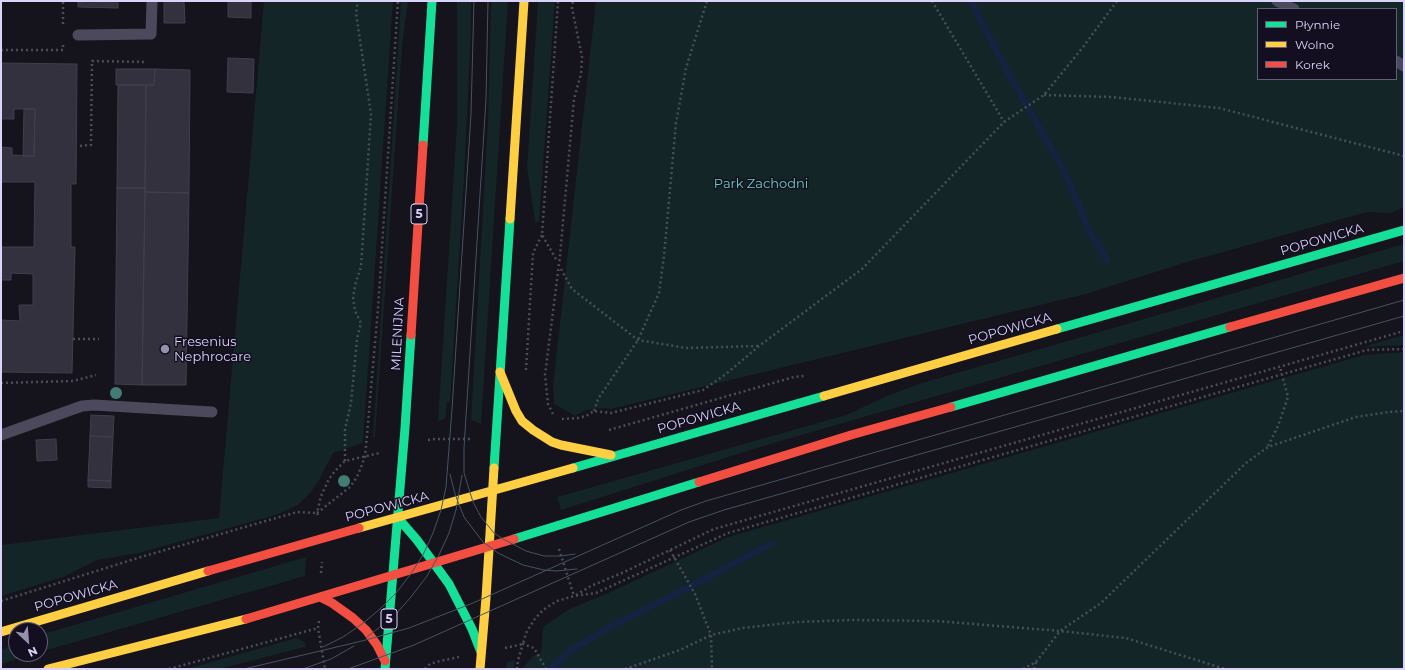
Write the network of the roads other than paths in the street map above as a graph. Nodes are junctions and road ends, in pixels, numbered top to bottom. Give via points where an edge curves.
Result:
1 (152, 1) edge
2 (432, 1) edge
3 (524, 1) edge
4 (1277, 1) edge
5 (1292, 8) edge
6 (78, 35) dead end
7 (1404, 230) edge
8 (1404, 278) edge
9 (500, 372) junction
10 (212, 412) dead end
11 (1, 435) edge
12 (616, 456) junction
13 (492, 491) junction
14 (398, 518) junction
15 (489, 546) junction
16 (435, 563) junction
17 (393, 576) junction
18 (320, 597) junction
19 (1, 632) edge
20 (481, 652) junction
21 (385, 665) edge
22 (48, 669) edge
23 (480, 669) edge

1 - 6 lane via 151,34
2 - 14 street, MILENIJNA / 5 via 406,428
3 - 9 street
4 - 5 lane
7 - 12 street, POPOWICKA
8 - 15 street via 851,435
9 - 12 street via 516,411 522,421 533,430 561,445
9 - 13 street
10 - 11 lane via 82,406
12 - 13 street, POPOWICKA
13 - 14 street, POPOWICKA
13 - 15 street
14 - 16 street
14 - 17 street, MILENIJNA / 5
14 - 19 street, POPOWICKA
15 - 16 street
15 - 20 street
16 - 17 street
16 - 20 street via 461,606
17 - 18 street
17 - 21 street, MILENIJNA / 5
18 - 21 street via 357,622 377,645
18 - 22 street via 226,625
20 - 23 street

